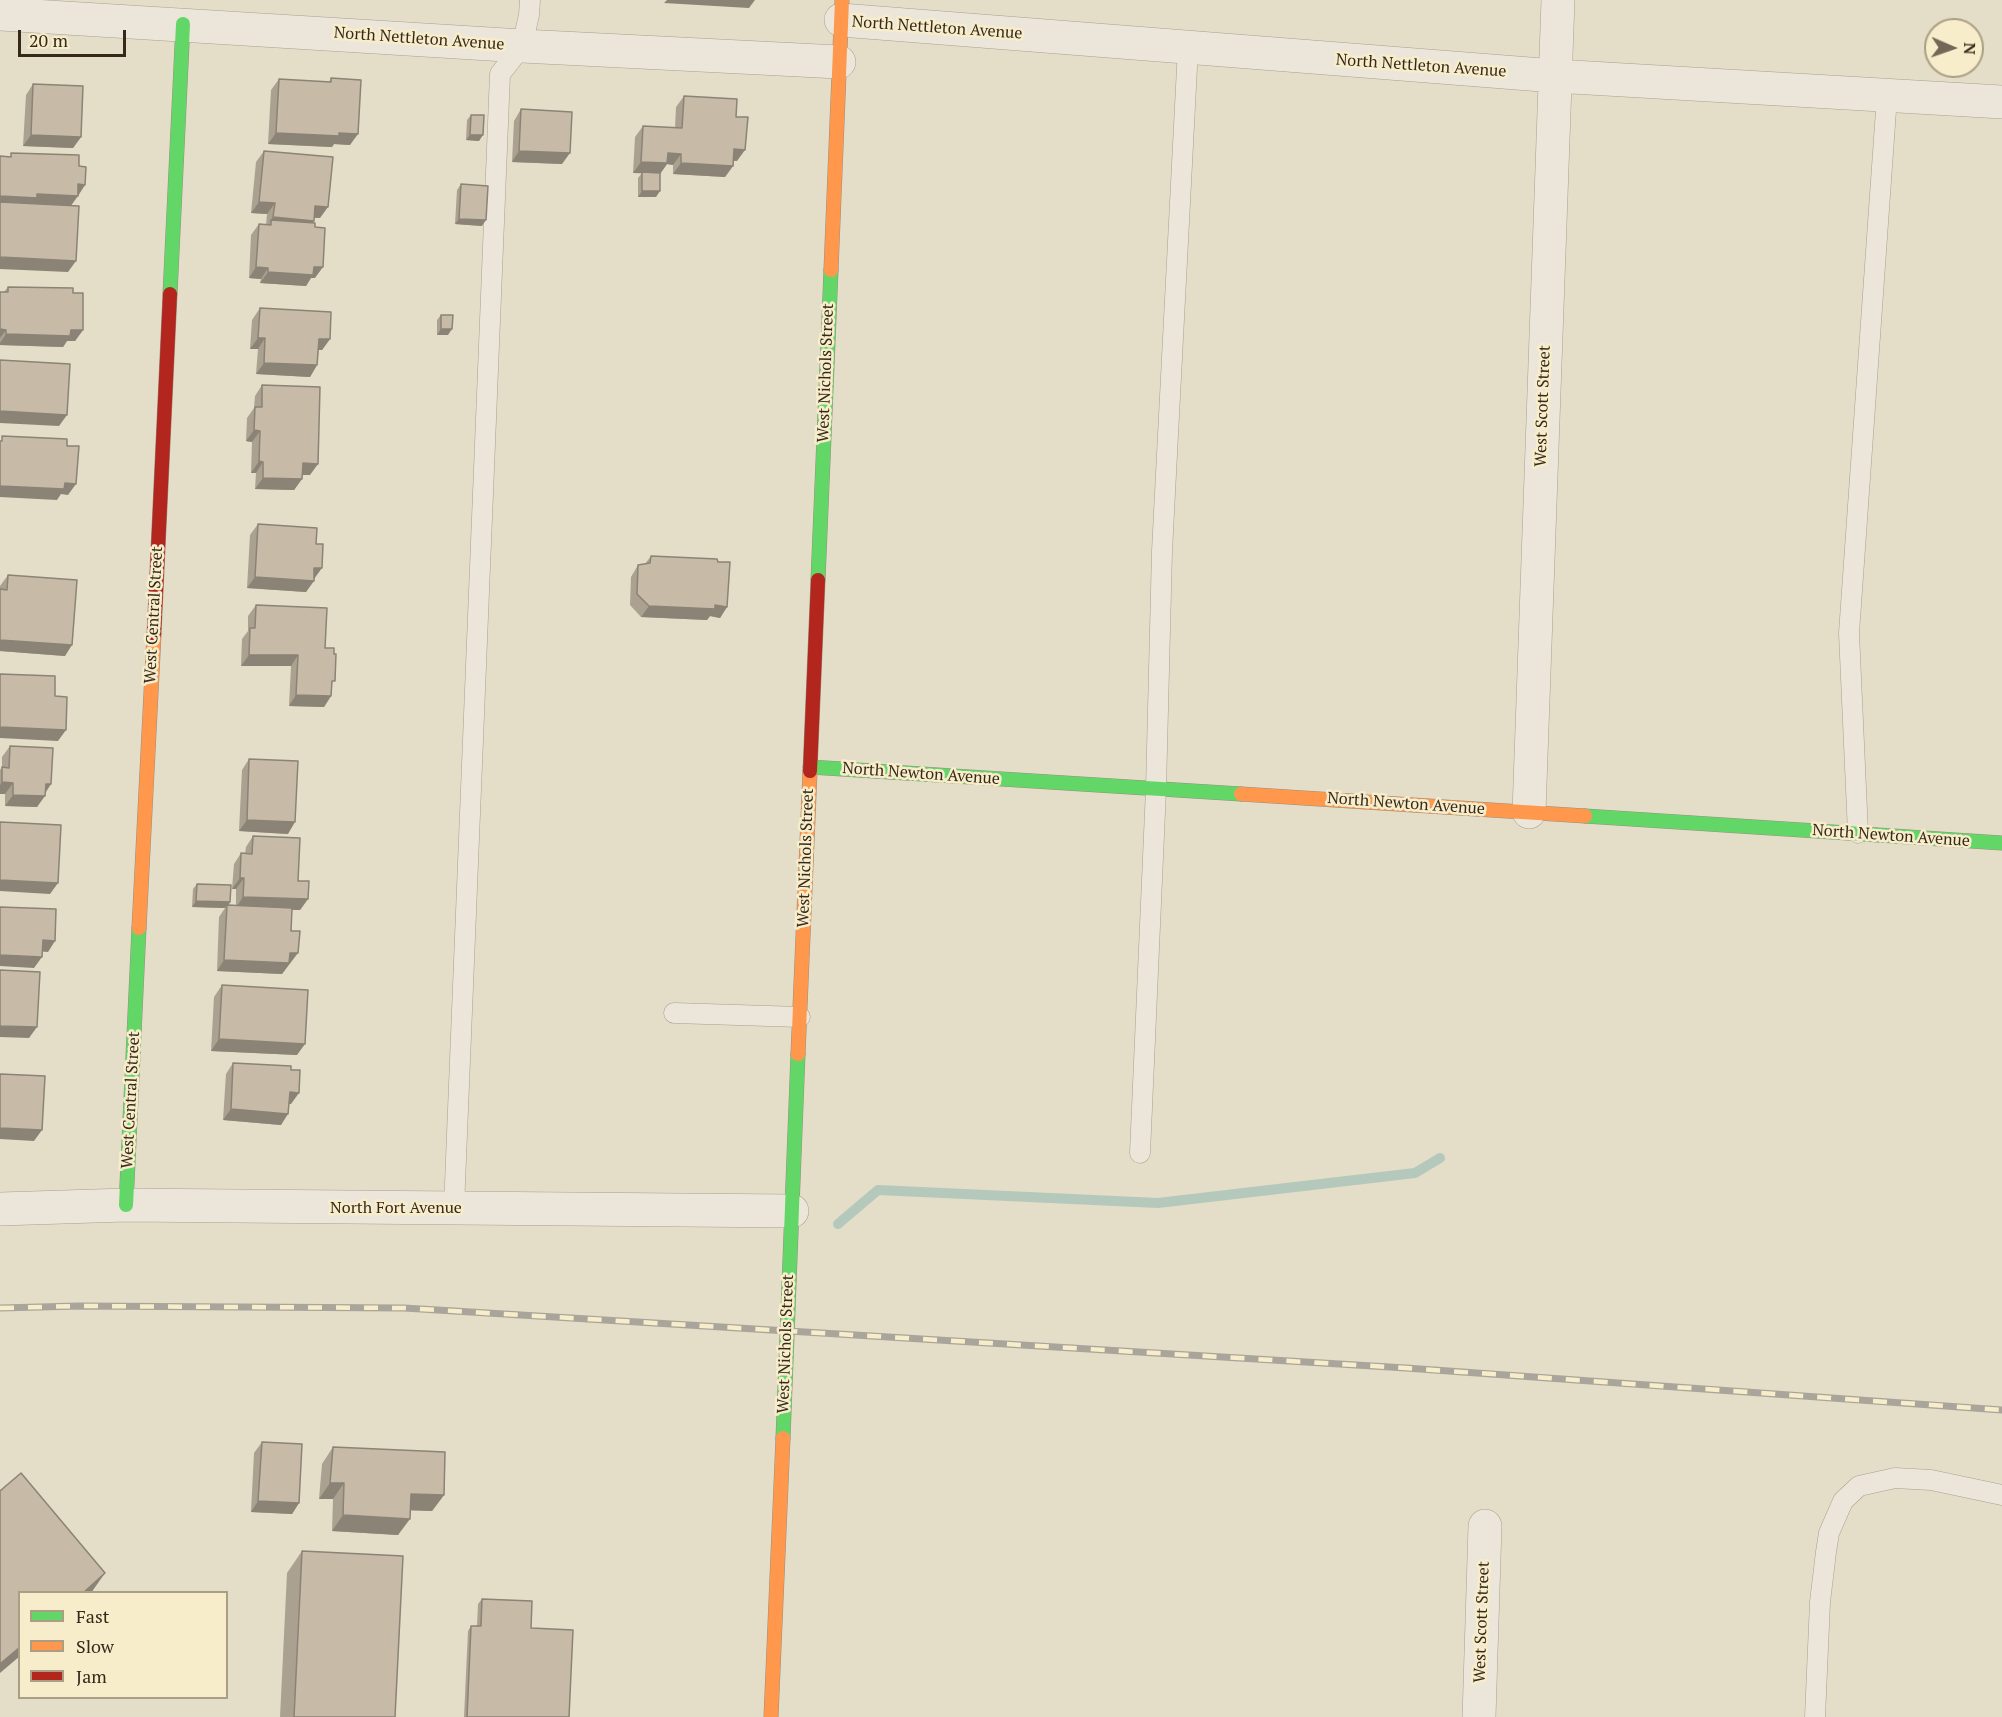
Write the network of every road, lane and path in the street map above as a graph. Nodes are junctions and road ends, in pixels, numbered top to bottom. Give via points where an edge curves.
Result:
1 (530, 0) edge
2 (1558, 0) edge
3 (841, 10) edge
4 (0, 14) edge
5 (183, 24) junction
6 (522, 46) junction
7 (1188, 48) junction
8 (839, 62) junction
9 (1555, 76) junction
10 (1887, 96) junction
11 (2002, 102) edge
12 (810, 767) junction
13 (1156, 789) junction
14 (1528, 812) junction
15 (1858, 833) junction
16 (2002, 843) edge
17 (674, 1013) dead end
18 (800, 1017) junction
19 (1140, 1154) dead end
20 (126, 1205) junction
21 (454, 1208) junction
22 (0, 1209) edge
23 (792, 1211) junction
24 (2002, 1495) edge
25 (1485, 1526) dead end
26 (771, 1717) edge
27 (1479, 1717) edge
28 (1815, 1717) edge

1 - 6 lane
2 - 9 street, West Scott Street
3 - 7 street, North Nettleton Avenue
3 - 8 street, West Nichols Street
4 - 5 street, North Nettleton Avenue
5 - 6 street, North Nettleton Avenue
5 - 20 street, West Central Street
6 - 8 street, North Nettleton Avenue
6 - 21 lane via 500,74
7 - 9 street, North Nettleton Avenue
7 - 13 lane via 1161,551
8 - 12 street, West Nichols Street
9 - 10 street, North Nettleton Avenue
9 - 14 street, West Scott Street
10 - 11 street, North Nettleton Avenue
10 - 15 lane via 1849,633
12 - 13 street, North Newton Avenue
12 - 18 street, West Nichols Street
13 - 14 street, North Newton Avenue
13 - 19 lane
14 - 15 street, North Newton Avenue
15 - 16 street, North Newton Avenue
17 - 18 lane
18 - 23 street, West Nichols Street
20 - 21 street, North Fort Avenue
20 - 22 street, North Fort Avenue
21 - 23 street, North Fort Avenue
23 - 26 street, West Nichols Street
24 - 28 lane via 1931,1480 1895,1478 1859,1486 1842,1502 1826,1552
25 - 27 street, West Scott Street

